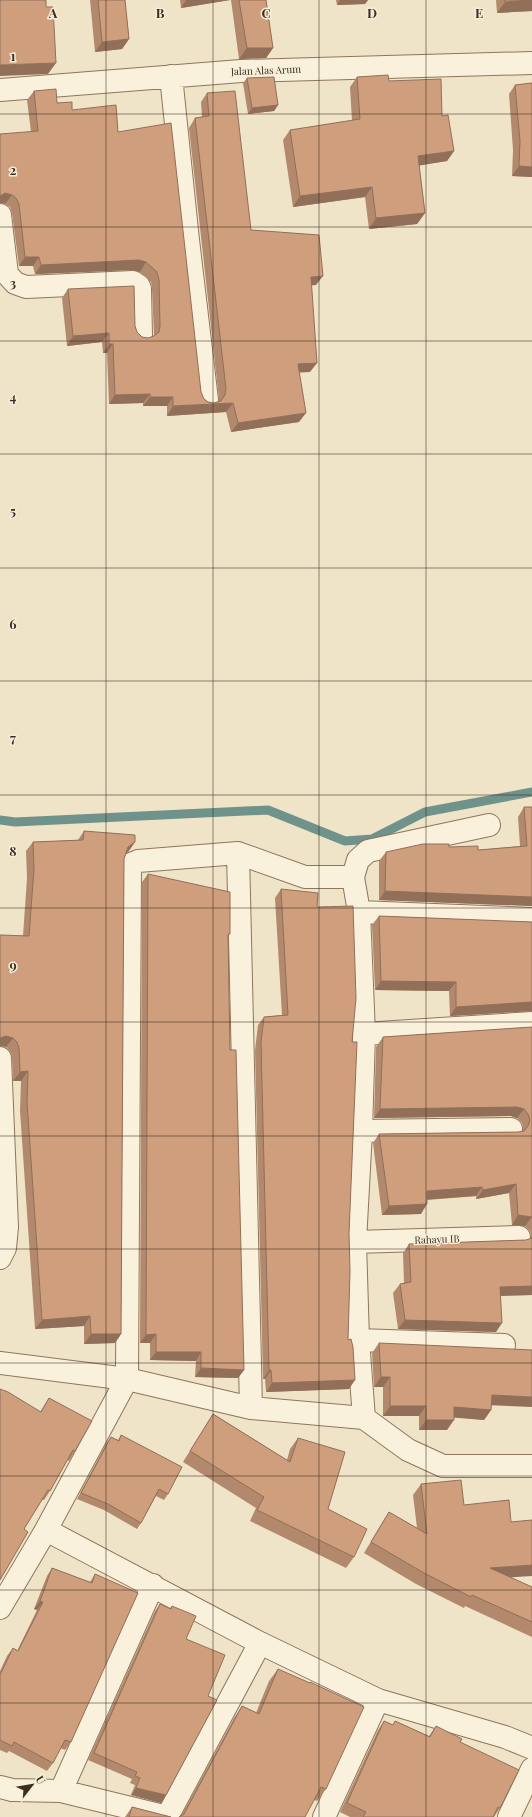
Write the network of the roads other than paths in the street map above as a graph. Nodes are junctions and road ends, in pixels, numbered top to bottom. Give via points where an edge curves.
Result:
1 (532, 63) edge
2 (171, 76) junction
3 (0, 90) edge
4 (0, 215) edge
5 (141, 334) edge
6 (207, 400) edge
7 (489, 825) dead end
8 (238, 854) junction
9 (353, 878) junction
10 (359, 912) junction
11 (532, 919) edge
12 (532, 1023) edge
13 (364, 1034) junction
14 (0, 1058) edge
15 (511, 1129) dead end
16 (361, 1131) junction
17 (520, 1237) dead end
18 (355, 1242) junction
19 (0, 1258) edge
20 (358, 1340) junction
21 (504, 1345) dead end
22 (1, 1365) edge
23 (127, 1379) junction
24 (251, 1408) junction
25 (364, 1418) junction
26 (532, 1466) edge
27 (46, 1530) junction
28 (153, 1585) junction
29 (0, 1608) edge
30 (260, 1643) junction
31 (378, 1700) junction
32 (532, 1748) edge
33 (532, 1769) edge
34 (0, 1787) edge
35 (61, 1791) junction
36 (93, 1808) edge
37 (167, 1817) edge
38 (324, 1817) edge
39 (509, 1817) edge

1 - 2 street, Jalan Alas Arum via 241,70
2 - 3 street, Jalan Alas Arum
2 - 6 street
4 - 5 street via 7,274 15,283 26,287 133,282 140,289
7 - 9 street via 368,851 358,860
8 - 9 street via 306,877
8 - 23 street via 138,861 133,862 130,868
8 - 24 street
9 - 10 street
10 - 11 street
10 - 13 street
12 - 13 street
13 - 16 street
14 - 19 street via 7,1227 5,1248
15 - 16 street
16 - 18 street
17 - 18 street, Rahayu IB
18 - 20 street
20 - 21 street
20 - 25 street
22 - 23 street
23 - 24 street
23 - 27 street
24 - 25 street
25 - 26 street via 408,1450 443,1466
27 - 28 street
27 - 29 street
28 - 30 street
28 - 35 street
30 - 31 street
30 - 37 street
31 - 32 street via 481,1730
31 - 38 street
33 - 39 street
34 - 35 street via 12,1790
35 - 36 street
36 - 37 street

